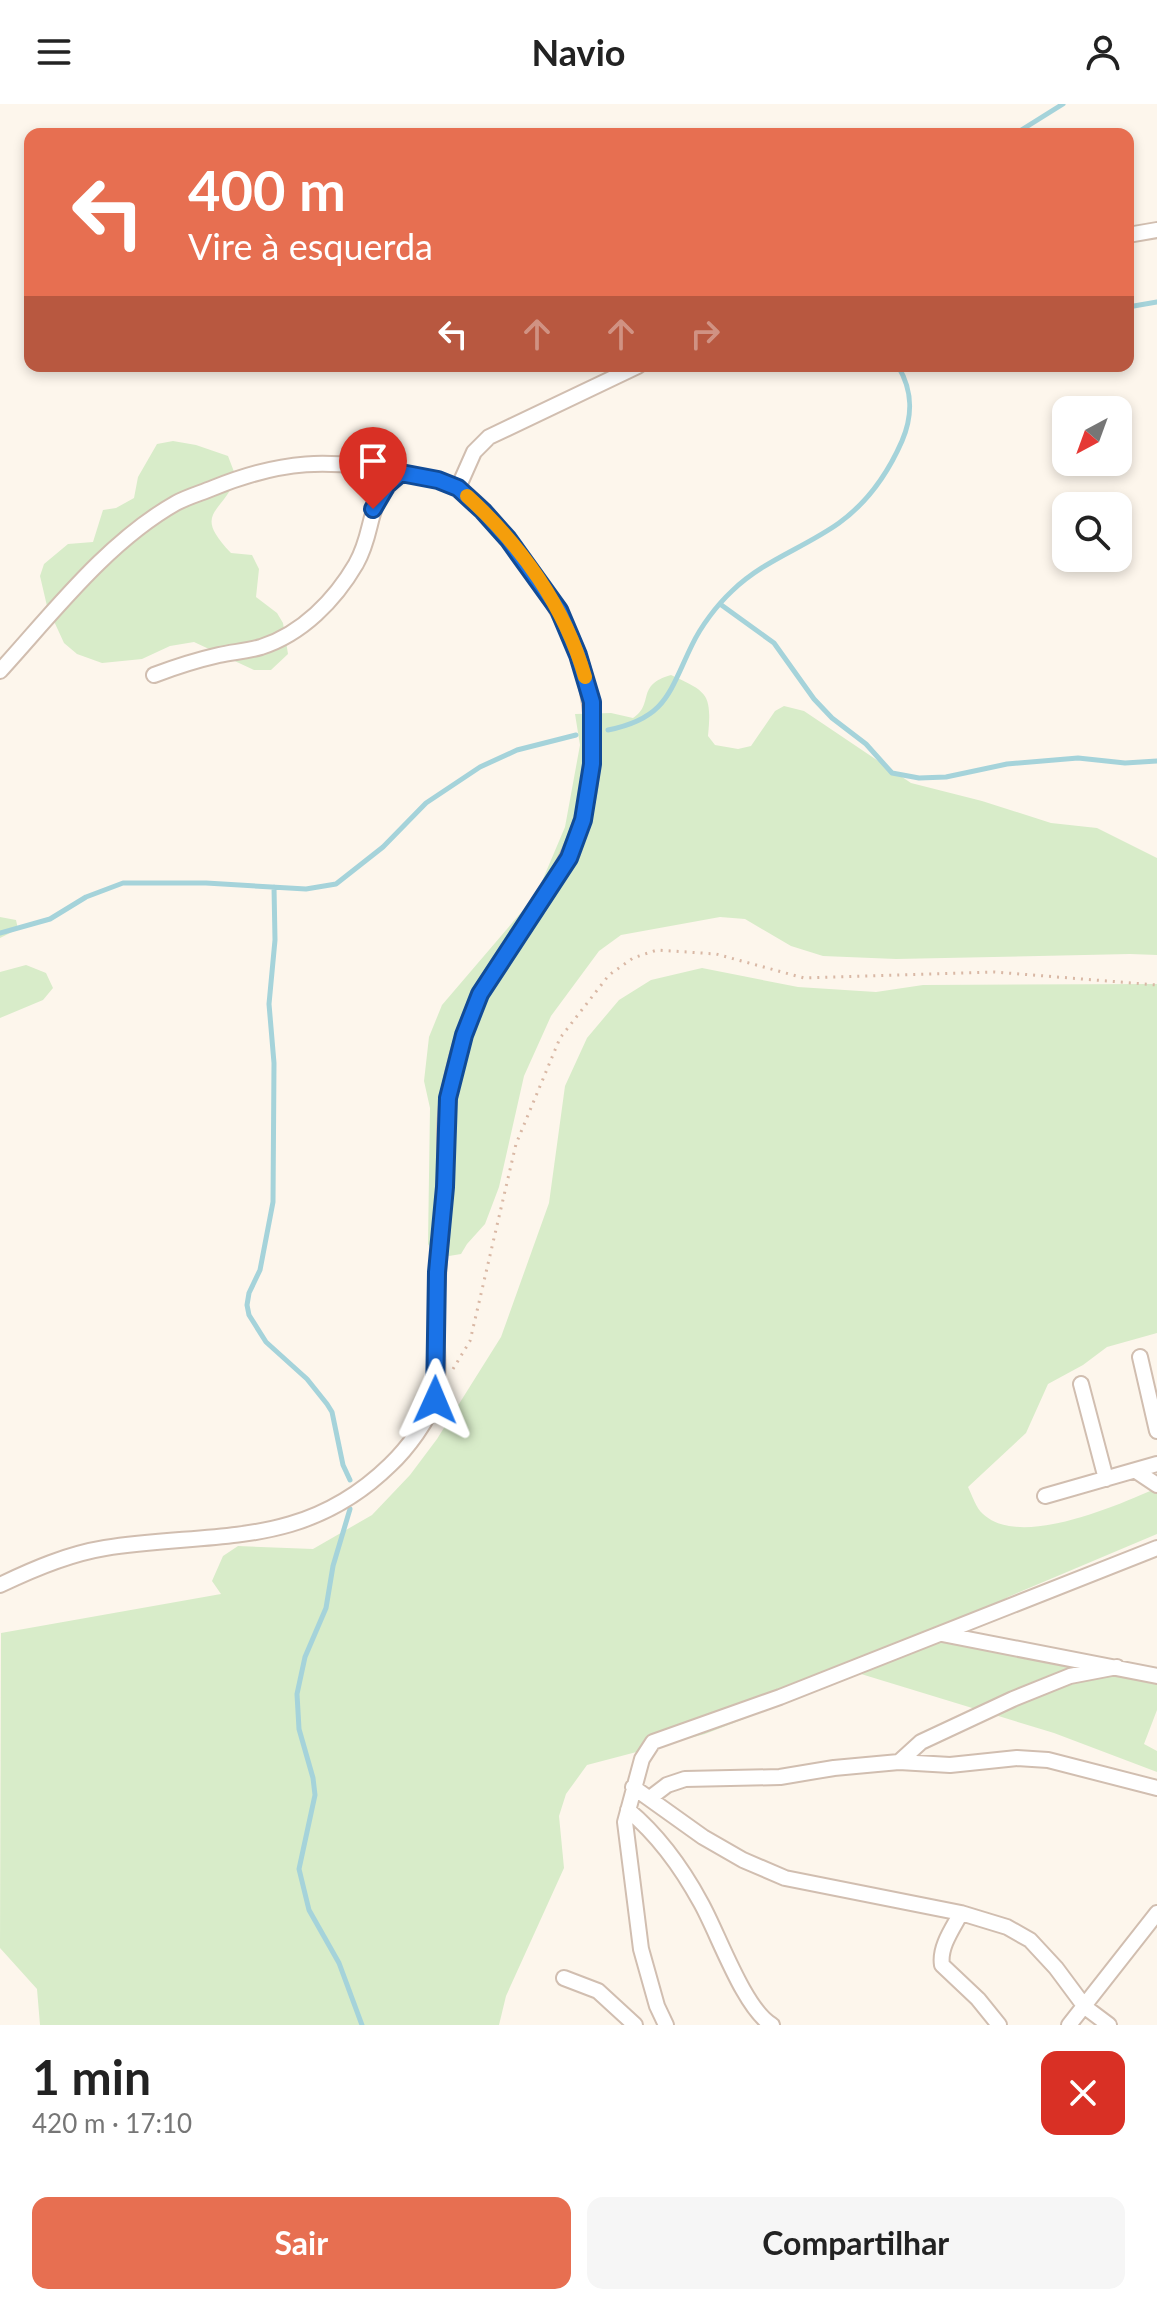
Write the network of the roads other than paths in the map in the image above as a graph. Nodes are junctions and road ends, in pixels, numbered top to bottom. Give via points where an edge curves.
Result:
1 (1157, 230) edge
2 (1134, 234) edge
3 (625, 372) edge
4 (401, 473) junction
5 (458, 488) junction
6 (0, 671) edge
7 (154, 675) dead end
8 (1140, 1357) dead end
9 (1081, 1384) dead end
10 (1157, 1431) edge
11 (1157, 1464) edge
12 (1136, 1471) junction
13 (1106, 1479) junction
14 (1157, 1485) edge
15 (1045, 1496) dead end
16 (1157, 1548) edge
17 (0, 1585) edge
18 (942, 1634) junction
19 (1117, 1667) junction
20 (1157, 1676) edge
21 (899, 1762) junction
22 (633, 1787) junction
23 (1157, 1788) edge
24 (650, 1798) junction
25 (628, 1810) junction
26 (961, 1913) junction
27 (1157, 1913) edge
28 (564, 1978) dead end
29 (1085, 2007) junction
30 (635, 2025) edge
31 (666, 2025) edge
32 (772, 2025) edge
33 (999, 2025) edge
34 (1069, 2025) edge
35 (1109, 2025) edge

1 - 2 street
3 - 5 street via 489,437 474,452
4 - 5 street
4 - 6 street via 328,463 284,465 177,503 131,535 75,587
4 - 7 street via 379,495 365,545 342,586 299,628 262,647
5 - 17 street via 508,539 559,610 592,702 592,764 583,820 569,858 480,994 448,1098 435,1400 392,1464 332,1508 304,1520 273,1531 101,1549 57,1560
8 - 10 street
9 - 13 street
11 - 12 street
12 - 13 street
12 - 14 street
13 - 15 street
16 - 18 street
18 - 19 street
18 - 22 street via 662,1737 646,1750
19 - 20 street
19 - 21 street via 1070,1676 1013,1699 921,1742
21 - 23 street via 1048,1760
21 - 24 street via 780,1777 685,1779
22 - 24 street
22 - 25 street
24 - 26 street via 703,1837 785,1878
25 - 31 street via 641,1949
25 - 32 street via 670,1854 700,1901 751,2004
26 - 29 street via 1030,1940
26 - 33 street via 945,1945 942,1965
27 - 29 street
28 - 30 street via 598,1991
29 - 34 street
29 - 35 street

